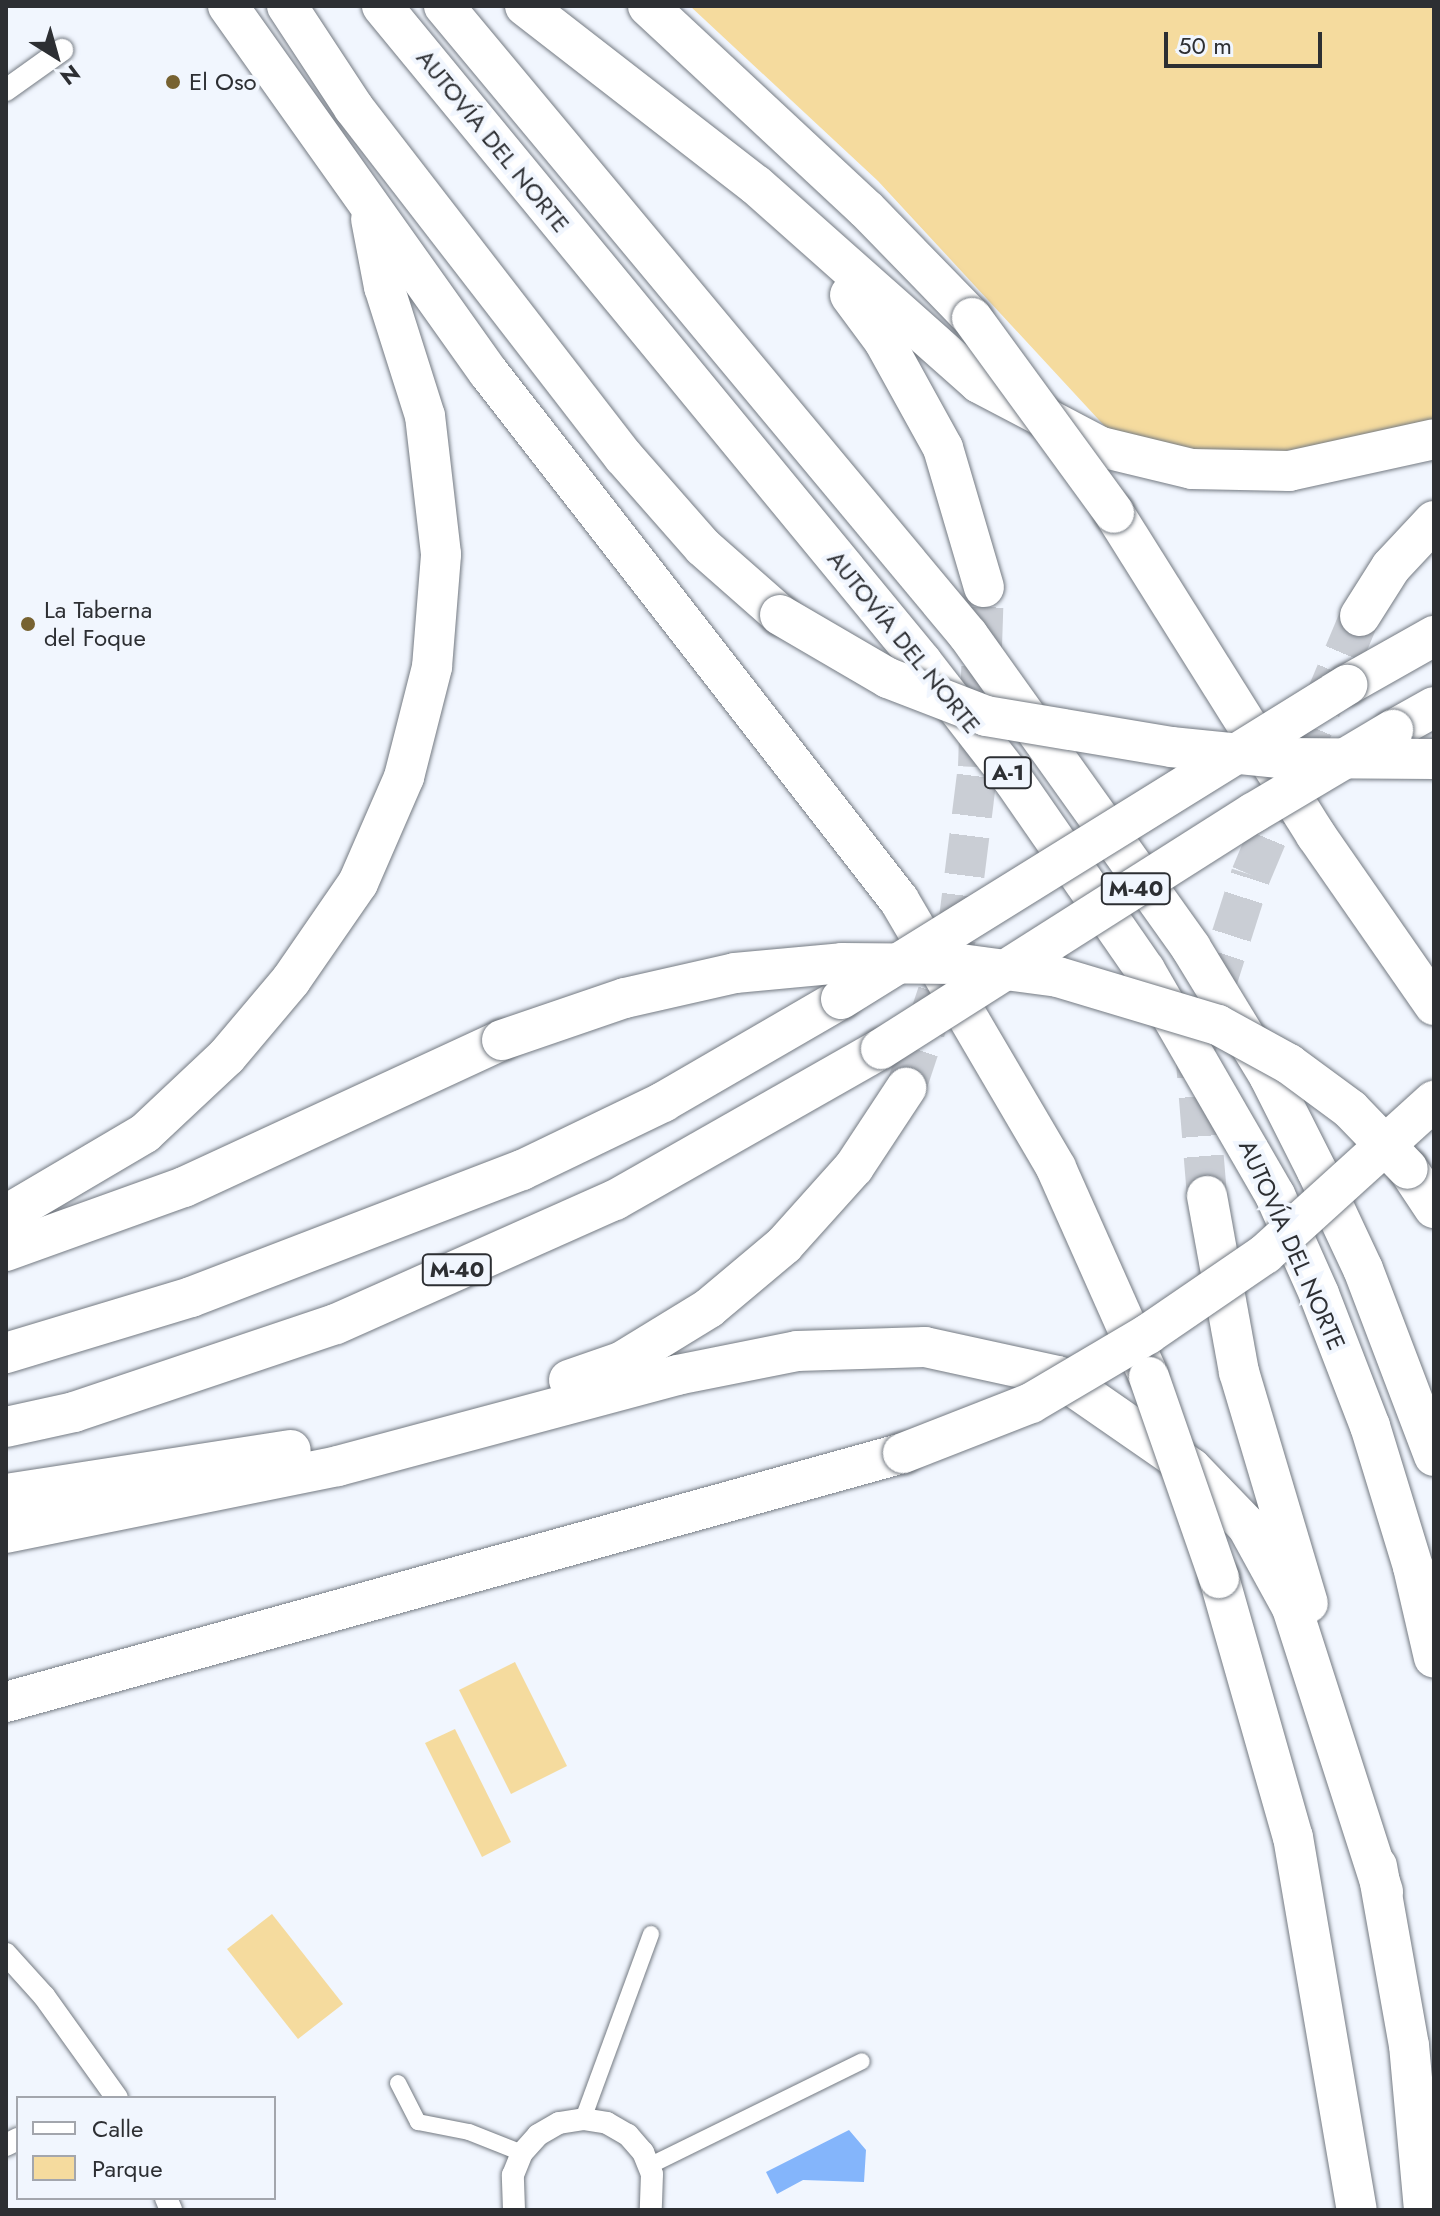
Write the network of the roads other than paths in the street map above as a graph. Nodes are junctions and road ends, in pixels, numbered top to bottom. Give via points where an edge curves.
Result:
1 (228, 6) edge
2 (287, 6) edge
3 (382, 6) edge
4 (444, 6) edge
5 (525, 6) edge
6 (648, 6) edge
7 (62, 50) dead end
8 (6, 90) edge
9 (756, 185) junction
10 (370, 211) junction
11 (1434, 439) edge
12 (1434, 521) edge
13 (984, 587) tunnel mouth
14 (1360, 616) tunnel mouth
15 (1434, 636) edge
16 (1434, 707) edge
17 (1434, 759) edge
18 (1434, 1005) edge
19 (906, 1088) tunnel mouth
20 (1434, 1101) edge
21 (1207, 1196) tunnel mouth
22 (1434, 1208) edge
23 (6, 1215) edge
24 (6, 1251) edge
25 (191, 1297) junction
26 (6, 1331) edge
27 (6, 1353) edge
28 (6, 1427) edge
29 (1434, 1456) edge
30 (6, 1494) edge
31 (6, 1533) edge
32 (1434, 1658) edge
33 (6, 1702) edge
34 (1383, 1892) junction
35 (651, 1934) dead end
36 (6, 1954) edge
37 (862, 2061) dead end
38 (398, 2083) dead end
39 (110, 2096) edge
40 (1339, 2096) junction
41 (583, 2119) junction
42 (522, 2153) junction
43 (649, 2166) junction
44 (514, 2210) edge
45 (651, 2210) edge
46 (1341, 2210) edge
47 (1357, 2210) edge
48 (1424, 2210) edge

1 - 10 highway
2 - 17 highway, bridge via 354,108 623,456 703,547 780,615 888,678 986,716 1171,747 1279,758
3 - 32 highway, AUTOVÍA DEL NORTE / A-1 via 922,662 1012,778 1145,970 1275,1195 1319,1294 1370,1426
4 - 29 highway, AUTOVÍA DEL NORTE / A-1 via 968,635 1191,948 1269,1076 1330,1199 1374,1297
5 - 9 highway
6 - 18 highway, bridge via 866,209 972,318 1114,513 1316,835
7 - 8 street
9 - 11 highway via 979,383 1101,447 1192,469 1289,471
9 - 13 highway via 826,262 884,341 943,448
10 - 23 highway via 384,287 425,416 441,554 432,667 404,777 358,883 291,980 227,1056 145,1133
10 - 40 highway, bridge via 899,900 1056,1168 1149,1377 1219,1578 1293,1837
12 - 14 highway via 1391,567
15 - 25 highway, M-40, bridge via 663,1102 522,1170
16 - 28 highway, M-40, bridge via 1253,813 881,1049 615,1200 336,1324 74,1412
19 - 30 highway via 854,1167 784,1245 709,1308 621,1362 500,1404 339,1442
20 - 33 highway, bridge via 1265,1254 1148,1334 1031,1403 903,1453
21 - 34 highway via 1239,1372 1351,1746
22 - 24 highway, bridge via 1408,1169 1350,1109 1289,1064 1218,1025 1058,977 931,964 842,963 735,973 625,998 502,1040 184,1187
25 - 26 highway via 152,1294
25 - 27 highway, M-40
31 - 34 highway via 338,1466 677,1375 797,1351 925,1347 1058,1376 1191,1468 1247,1526 1292,1608
34 - 48 highway via 1409,2045
35 - 41 street
36 - 39 street via 44,1996
37 - 43 street
38 - 42 street via 418,2122 469,2132
40 - 46 highway
40 - 47 highway
41 - 42 street via 538,2135
41 - 43 street via 607,2123 628,2135
42 - 44 street via 513,2175
43 - 45 street

